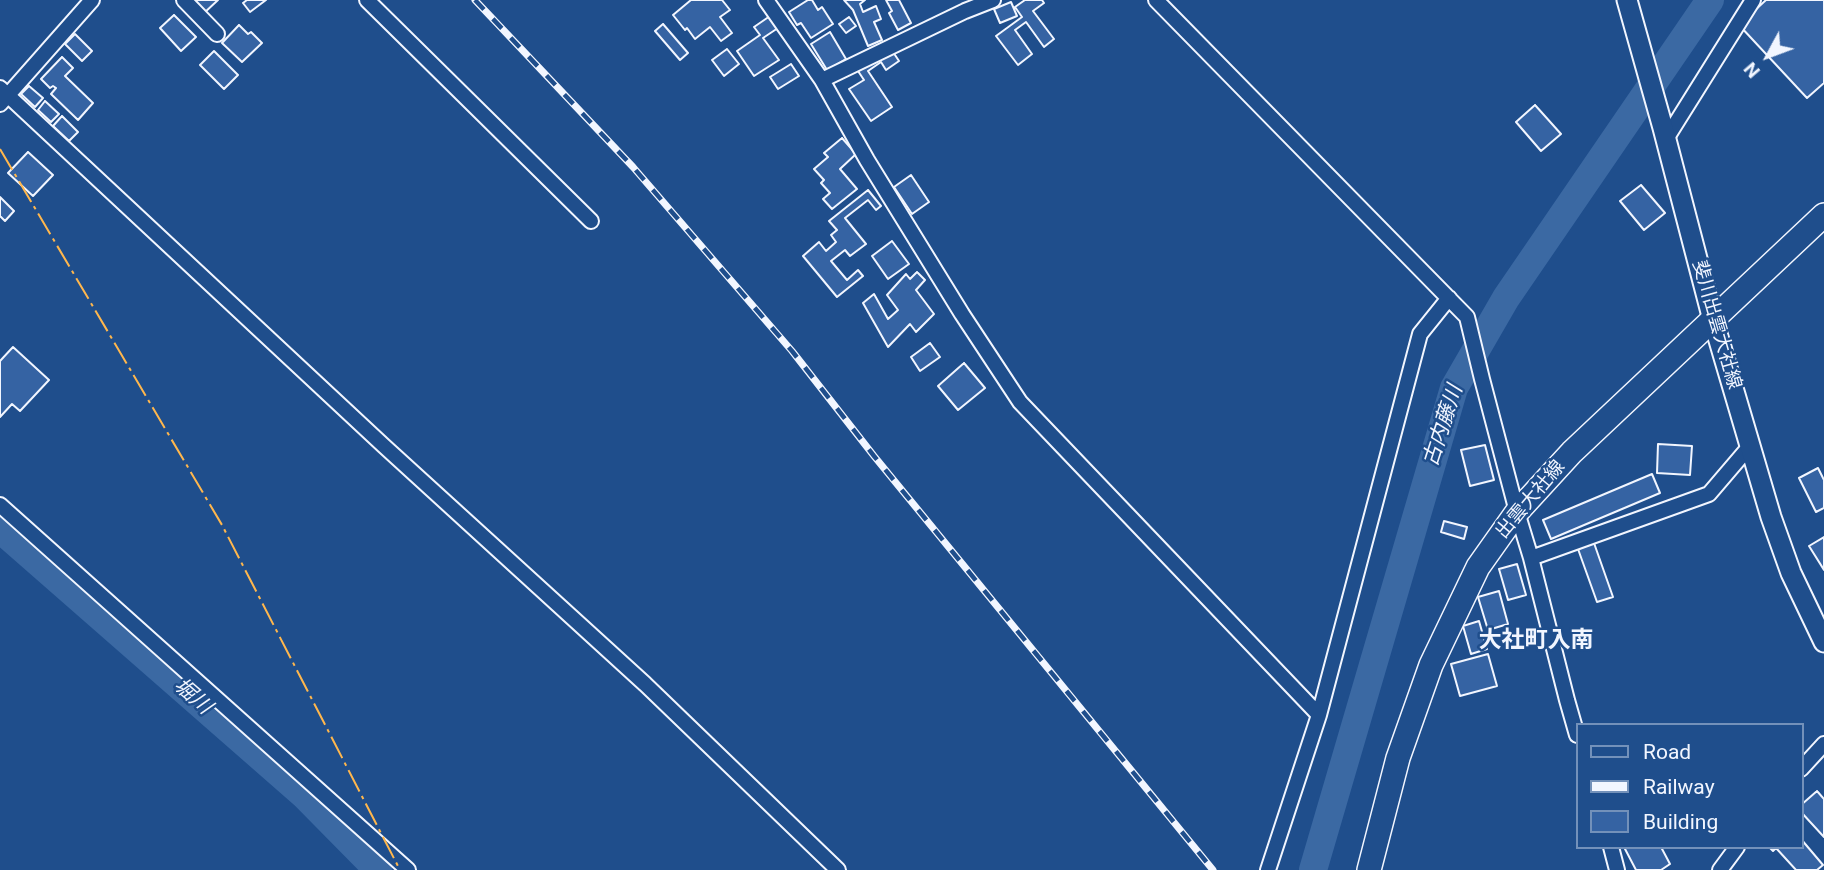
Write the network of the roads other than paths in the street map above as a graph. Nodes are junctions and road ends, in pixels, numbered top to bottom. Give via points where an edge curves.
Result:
1 (92, 0) edge
2 (184, 0) edge
3 (367, 0) edge
4 (766, 0) edge
5 (993, 0) edge
6 (1156, 0) edge
7 (1627, 0) edge
8 (1753, 0) edge
9 (217, 34) dead end
10 (822, 80) junction
11 (3, 96) edge
12 (1665, 134) junction
13 (1824, 215) edge
14 (591, 221) dead end
15 (1448, 298) junction
16 (1713, 320) junction
17 (1750, 446) junction
18 (0, 505) edge
19 (1517, 512) junction
20 (1531, 558) junction
21 (1824, 642) edge
22 (1319, 715) junction
23 (1576, 732) edge
24 (1824, 744) edge
25 (1803, 767) edge
26 (1612, 849) edge
27 (1736, 849) edge
28 (408, 870) edge
29 (838, 870) edge
30 (1268, 870) edge
31 (1369, 870) edge
32 (1617, 870) edge
33 (1720, 870) edge

1 - 11 street
2 - 9 street
3 - 14 street
4 - 10 street
5 - 10 street
6 - 15 street
7 - 12 main road, 斐川出雲大社線
8 - 12 street
10 - 22 street via 867,160 1020,402
11 - 29 street via 645,684
12 - 16 main road, 斐川出雲大社線
13 - 16 main road, 出雲大社線
15 - 19 street via 1467,317
15 - 22 street via 1420,334
16 - 17 main road, 斐川出雲大社線
16 - 19 main road, 出雲大社線 via 1572,452
17 - 20 street via 1709,494
17 - 21 main road, 斐川出雲大社線 via 1791,573
18 - 28 street
19 - 20 street
19 - 31 main road, 出雲大社線 via 1478,567 1431,665 1398,758
20 - 23 street
22 - 30 street
24 - 25 street
26 - 32 street
27 - 33 street

